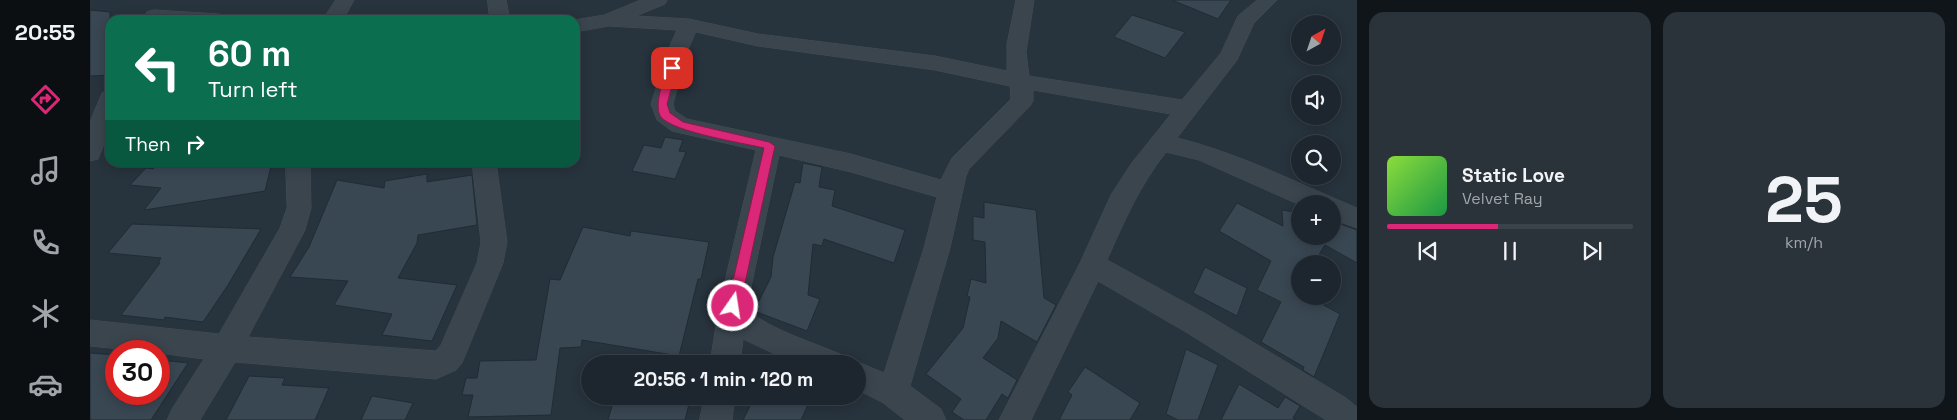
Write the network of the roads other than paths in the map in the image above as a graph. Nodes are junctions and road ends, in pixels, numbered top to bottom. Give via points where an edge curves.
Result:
1 (169, 0) edge
2 (345, 0) edge
3 (497, 0) edge
4 (658, 0) edge
5 (1025, 0) edge
6 (1268, 0) edge
7 (614, 11) edge
8 (155, 15) edge
9 (336, 15) edge
10 (499, 15) edge
11 (580, 24) edge
12 (689, 25) junction
13 (1019, 81) junction
14 (1188, 109) junction
15 (105, 111) edge
16 (1160, 142) junction
17 (769, 146) junction
18 (91, 149) edge
19 (298, 167) edge
20 (485, 167) edge
21 (950, 192) junction
22 (1301, 195) edge
23 (1341, 212) edge
24 (1356, 218) dead end
25 (1092, 265) junction
26 (733, 315) junction
27 (90, 333) edge
28 (227, 348) junction
29 (726, 355) edge
30 (810, 355) edge
31 (866, 380) edge
32 (893, 392) junction
33 (718, 405) edge
34 (184, 420) edge
35 (716, 420) edge
36 (930, 420) edge
37 (1015, 420) edge
38 (1349, 420) edge

1 - 8 street
2 - 9 street
3 - 10 street
4 - 7 street
5 - 13 street via 1016,60
6 - 14 street via 1245,20 1230,56
7 - 11 street
7 - 12 street
12 - 13 street via 758,40 935,63
12 - 17 street via 662,104 665,115 680,125
13 - 14 street
13 - 21 street via 1024,91 1022,101 960,164
14 - 16 street
15 - 18 street
16 - 22 street via 1205,153
16 - 25 street via 1120,202
17 - 21 street via 850,163
17 - 26 street
19 - 28 street via 299,208 292,230
20 - 28 street via 494,242 452,354 446,361 436,365
21 - 32 street via 937,248
23 - 24 street
25 - 37 street
25 - 38 street via 1196,323 1335,408
26 - 29 street
26 - 30 street via 758,332
27 - 28 street
28 - 34 street
31 - 32 street
32 - 36 street
33 - 35 street

